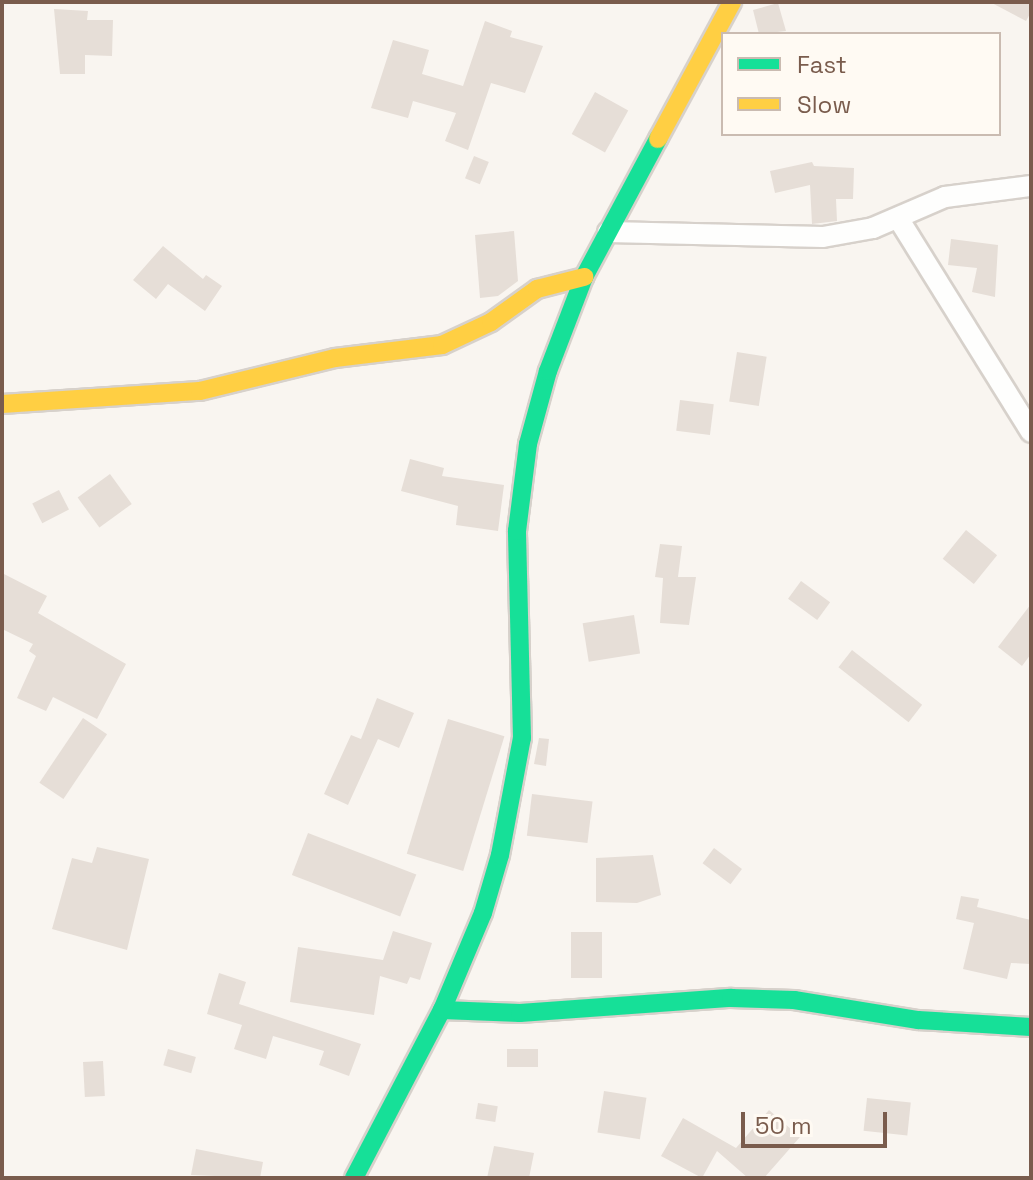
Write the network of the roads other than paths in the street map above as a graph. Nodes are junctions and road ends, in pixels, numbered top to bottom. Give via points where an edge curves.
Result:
1 (732, 2) edge
2 (1031, 186) edge
3 (898, 218) junction
4 (608, 232) junction
5 (584, 277) junction
6 (2, 404) edge
7 (1031, 432) edge
8 (442, 1010) junction
9 (1031, 1027) edge
10 (354, 1178) edge

1 - 4 street
2 - 3 street via 945,197
3 - 4 street via 823,237
3 - 7 street
4 - 5 street
5 - 6 street via 537,289 470,334 429,347 335,358 144,399
5 - 8 street via 548,371 528,444 517,531 522,738 500,855 483,913
8 - 9 street via 520,1013 716,999 794,1000 918,1020
8 - 10 street

